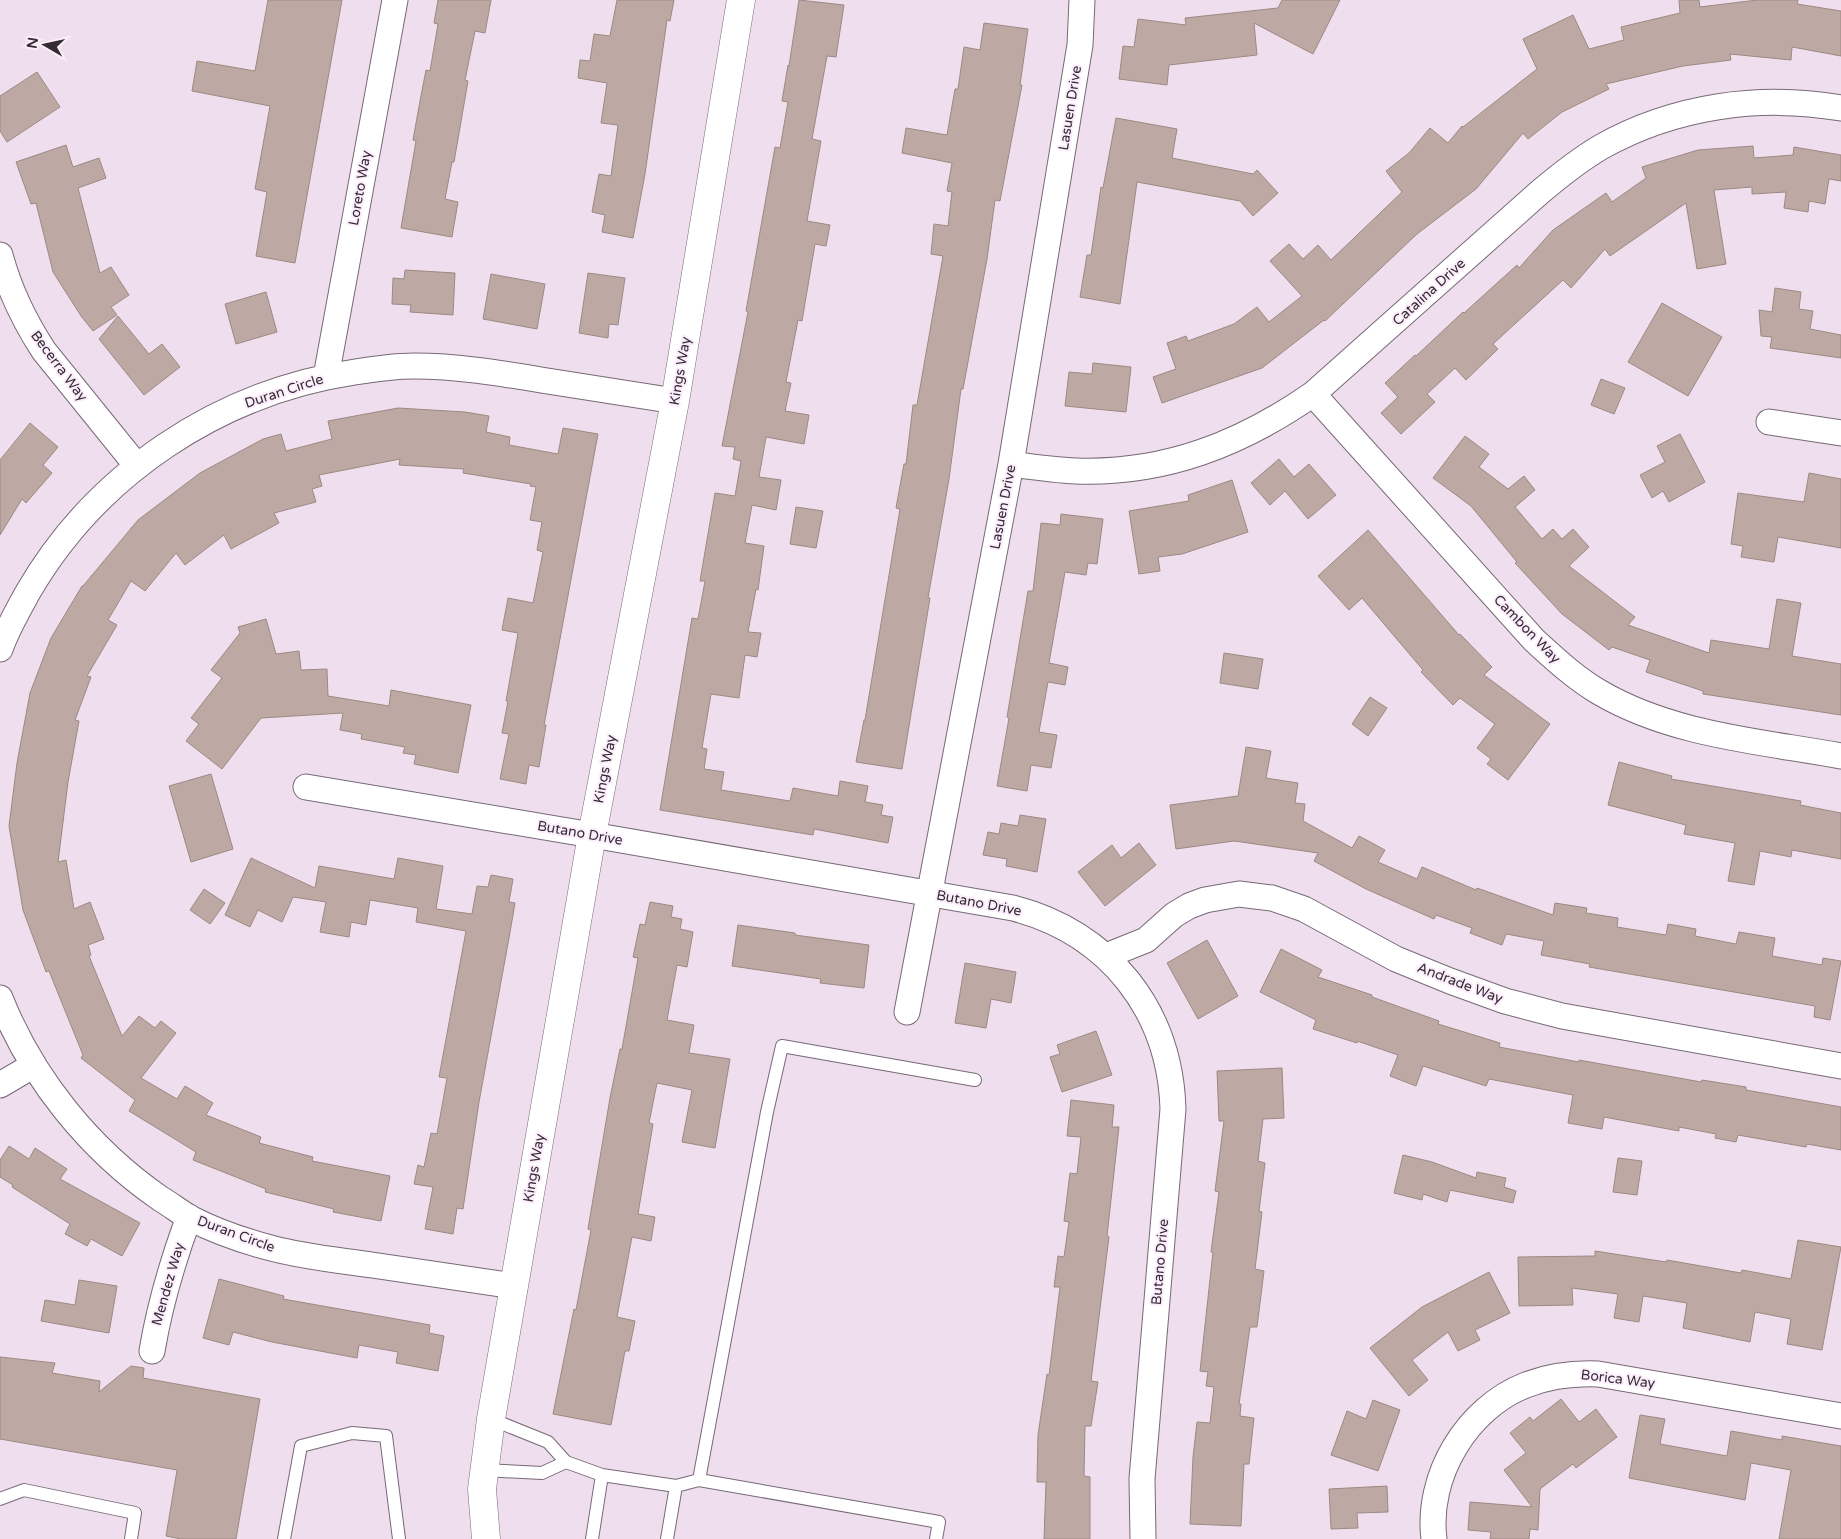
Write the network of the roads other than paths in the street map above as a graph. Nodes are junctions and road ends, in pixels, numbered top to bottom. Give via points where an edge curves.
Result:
1 (395, 0) edge
2 (741, 0) edge
3 (1082, 0) edge
4 (1841, 108) edge
5 (0, 255) edge
6 (326, 376) junction
7 (1312, 394) junction
8 (675, 401) junction
9 (1769, 422) dead end
10 (1841, 433) edge
11 (1011, 464) junction
12 (137, 466) junction
13 (0, 648) edge
14 (1841, 756) edge
15 (306, 787) dead end
16 (592, 835) junction
17 (929, 893) junction
18 (1106, 956) junction
19 (0, 998) edge
20 (907, 1012) dead end
21 (34, 1066) junction
22 (1841, 1066) edge
23 (975, 1080) dead end
24 (0, 1085) edge
25 (189, 1217) junction
26 (514, 1286) junction
27 (152, 1351) dead end
28 (1841, 1416) edge
29 (491, 1419) junction
30 (566, 1462) junction
31 (483, 1470) junction
32 (602, 1475) junction
33 (699, 1480) junction
34 (676, 1486) junction
35 (0, 1500) edge
36 (131, 1539) edge
37 (284, 1539) edge
38 (399, 1539) edge
39 (486, 1539) edge
40 (592, 1539) edge
41 (667, 1539) edge
42 (936, 1539) edge
43 (1143, 1539) edge
44 (1434, 1539) edge

1 - 6 street, Loreto Way
2 - 8 street, Kings Way
3 - 11 street, Lasuen Drive via 1080,45
4 - 7 street, Catalina Drive via 1778,101 1723,105 1686,113 1634,131 1602,147 1570,166
5 - 12 street, Becerra Way via 14,297 33,334
6 - 8 street, Duran Circle via 414,366 478,370
6 - 12 street, Duran Circle via 266,394 222,412
7 - 11 street, Catalina Drive via 1248,434 1175,460 1136,468 1077,471
7 - 14 street, Cambon Way via 1534,640 1571,674 1629,708 1660,721 1692,730
8 - 16 street, Kings Way
9 - 10 street
11 - 17 street, Lasuen Drive
12 - 13 street, Duran Circle via 67,535 34,582
15 - 16 street, Butano Drive
16 - 17 street, Butano Drive
16 - 26 street, Kings Way
17 - 18 street, Butano Drive via 1028,912 1063,926
17 - 20 street, Lasuen Drive
18 - 22 street, Andrade Way via 1146,940 1174,915 1205,900 1239,894 1272,898 1304,909 1396,958 1505,1000 1562,1016
18 - 43 street, Butano Drive via 1137,991 1154,1022 1166,1056 1172,1091 1142,1479
19 - 21 street, Duran Circle
21 - 24 street
21 - 25 street, Duran Circle via 76,1123 110,1158
23 - 33 lane via 782,1046
25 - 26 street, Duran Circle via 224,1233 271,1248
25 - 27 street, Mendez Way via 159,1308
26 - 29 street, Kings Way
28 - 44 street, Borica Way via 1598,1374 1561,1375 1526,1385 1493,1404 1456,1444 1436,1496
29 - 30 lane via 548,1442
29 - 31 street, Kings Way
30 - 31 lane via 542,1473
30 - 32 lane
31 - 39 street, Kings Way
32 - 34 lane
32 - 40 lane
33 - 34 lane
33 - 42 lane via 939,1522
34 - 41 lane
35 - 36 lane via 24,1490 135,1513
37 - 38 lane via 301,1446 352,1433 386,1436

